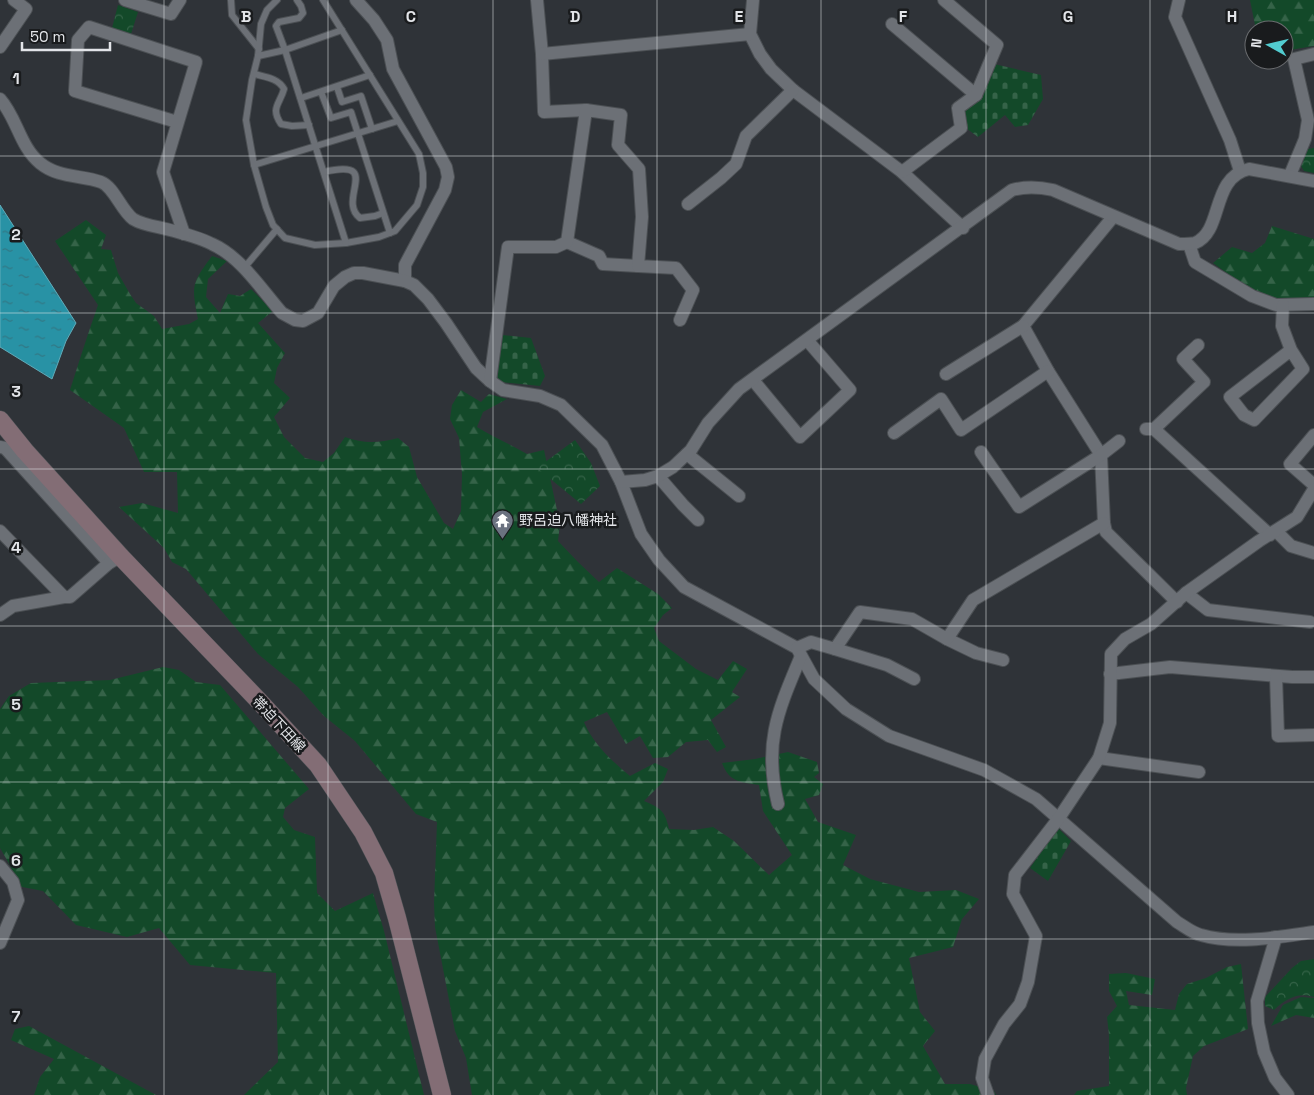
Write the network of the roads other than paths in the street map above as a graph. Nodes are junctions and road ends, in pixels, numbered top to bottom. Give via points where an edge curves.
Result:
1 (14, 0) edge
2 (126, 0) edge
3 (180, 0) edge
4 (231, 0) edge
5 (277, 0) edge
6 (297, 0) edge
7 (323, 0) edge
8 (356, 0) edge
9 (537, 0) edge
10 (753, 0) edge
11 (944, 0) edge
12 (1179, 0) edge
13 (892, 24) dead end
14 (342, 30) junction
15 (750, 34) junction
16 (0, 47) edge
17 (285, 50) junction
18 (258, 52) junction
19 (542, 54) junction
20 (1314, 54) edge
21 (254, 74) junction
22 (370, 76) junction
23 (337, 87) junction
24 (793, 90) junction
25 (321, 92) junction
26 (976, 95) junction
27 (301, 98) junction
28 (0, 100) edge
29 (586, 110) junction
30 (398, 121) junction
31 (178, 122) junction
32 (309, 125) junction
33 (372, 129) junction
34 (358, 133) junction
35 (316, 146) junction
36 (254, 166) junction
37 (1240, 171) junction
38 (324, 172) junction
39 (902, 172) junction
40 (1290, 175) junction
41 (1314, 181) edge
42 (688, 204) dead end
43 (382, 212) junction
44 (1113, 217) junction
45 (963, 228) junction
46 (277, 229) junction
47 (390, 233) junction
48 (184, 234) junction
49 (346, 242) junction
50 (567, 242) junction
51 (1188, 244) junction
52 (638, 266) junction
53 (244, 268) junction
54 (405, 281) junction
55 (1314, 304) edge
56 (1282, 305) junction
57 (680, 320) dead end
58 (1023, 326) junction
59 (807, 340) junction
60 (1198, 346) dead end
61 (1291, 350) junction
62 (1048, 371) junction
63 (946, 374) dead end
64 (753, 380) junction
65 (490, 381) junction
66 (0, 420) edge
67 (894, 433) dead end
68 (1314, 435) edge
69 (1119, 441) dead end
70 (0, 447) edge
71 (980, 452) dead end
72 (687, 454) junction
73 (1101, 455) junction
74 (658, 476) junction
75 (621, 482) junction
76 (1314, 487) edge
77 (739, 496) dead end
78 (698, 520) dead end
79 (1104, 524) junction
80 (0, 530) edge
81 (1273, 533) junction
82 (1314, 553) edge
83 (115, 560) junction
84 (64, 597) junction
85 (1181, 597) junction
86 (0, 615) edge
87 (1310, 622) dead end
88 (947, 639) junction
89 (835, 649) junction
90 (799, 652) junction
91 (1003, 660) dead end
92 (1110, 674) junction
93 (1276, 676) junction
94 (1314, 677) edge
95 (914, 679) dead end
96 (1314, 735) edge
97 (1099, 758) junction
98 (1199, 772) dead end
99 (778, 804) dead end
100 (1059, 818) junction
101 (0, 866) edge
102 (1314, 932) edge
103 (1276, 937) junction
104 (0, 942) edge
105 (442, 1095) edge
106 (988, 1095) edge
107 (1288, 1095) edge

1 - 16 street via 26,9
2 - 3 street via 171,14
4 - 18 lane via 232,14
5 - 18 lane via 267,10 261,24
6 - 17 lane via 303,13 300,18 279,22 276,26
7 - 14 lane
8 - 54 street via 387,40 393,68 422,119 448,177 445,190 405,266
9 - 19 street
10 - 15 street
11 - 26 street via 997,45
12 - 37 street via 1175,17 1230,140
13 - 26 street
14 - 17 lane
14 - 22 lane
15 - 19 street
15 - 24 street via 771,69
17 - 18 lane
17 - 27 lane
18 - 21 lane
19 - 29 street via 544,112
20 - 40 street via 1294,59 1308,120 1305,139
21 - 32 lane via 282,84 284,89 276,109 276,117 281,124
21 - 36 lane via 246,120
22 - 23 lane
22 - 30 lane
23 - 25 lane
23 - 33 lane via 342,102 361,96
24 - 39 street
24 - 42 street via 746,136 736,164
25 - 27 lane
25 - 34 lane via 331,118 351,112
26 - 39 street via 958,108 961,128
27 - 32 lane
28 - 48 street via 29,150 42,165 61,174 102,182 134,220
29 - 50 street
29 - 52 street via 621,115 618,145 639,169 642,217
30 - 33 lane
30 - 47 lane via 419,154 423,187 417,205
31 - 31 street via 196,62 89,27 78,40 75,90
31 - 48 street via 163,172
32 - 35 lane
33 - 34 lane
34 - 35 lane
34 - 43 lane
35 - 36 lane
35 - 38 lane
36 - 46 lane via 266,207
37 - 40 street via 1249,169
37 - 51 street via 1226,185 1205,236
38 - 43 lane via 343,168 352,171 356,183 352,204 354,213 360,218
38 - 49 lane
39 - 45 street
40 - 41 street
43 - 47 lane
44 - 45 street via 1053,190 1024,187 1012,190
44 - 51 street via 1180,244
44 - 58 street
45 - 59 street
46 - 49 lane via 285,238 315,245
46 - 53 lane
47 - 49 lane
48 - 53 street via 223,250
50 - 52 street via 599,256 604,264
50 - 65 street via 556,247 508,248
51 - 56 street via 1195,262 1252,296
52 - 57 street via 676,268 692,290
53 - 54 street via 282,313 303,321 318,313 334,286 354,273
54 - 65 street via 428,299 476,368
55 - 56 street
56 - 61 street via 1282,326
58 - 62 street
58 - 63 street
59 - 64 street
59 - 64 street via 850,390 800,437
60 - 81 street via 1183,359 1204,382 1150,429
61 - 61 street via 1230,397 1244,415 1254,420 1303,369
62 - 67 street via 961,430 941,399
62 - 73 street
64 - 72 street via 708,423
65 - 75 street via 503,390 540,396 561,405 602,445
66 - 83 main road, 帯迫下田線
68 - 76 street via 1290,464
69 - 73 street
70 - 83 street via 5,448
71 - 73 street via 1018,506
72 - 74 street
72 - 77 street
73 - 79 street
74 - 75 street
74 - 78 street
75 - 90 street via 642,534 659,560 684,586
76 - 81 street via 1297,517
79 - 85 street via 1106,532
79 - 88 street via 973,600
80 - 84 street
81 - 82 street via 1291,546
81 - 85 street
83 - 84 street via 70,597
83 - 105 main road, 帯迫下田線 via 259,701 318,765 363,832 384,873
84 - 86 street via 13,606
85 - 87 street via 1208,610
85 - 92 street via 1151,624 1125,639 1111,654
88 - 89 street via 912,619 860,612
88 - 91 street via 976,653
89 - 90 street via 811,642
89 - 95 street via 887,665
90 - 99 street via 775,725 772,781
90 - 100 street via 814,679 846,710 890,736 984,770 1036,799
92 - 93 street via 1170,667
92 - 97 street via 1110,723
93 - 94 street
93 - 96 street via 1278,736
97 - 98 street
97 - 100 street
100 - 103 street via 1177,922 1198,935 1222,940
100 - 106 street via 1015,875 1013,894 1036,936 1028,982 1020,1004 1004,1024 985,1059 982,1078
101 - 104 street via 12,882 18,900
102 - 103 street
103 - 107 street via 1257,1001 1258,1023 1264,1052 1275,1078

